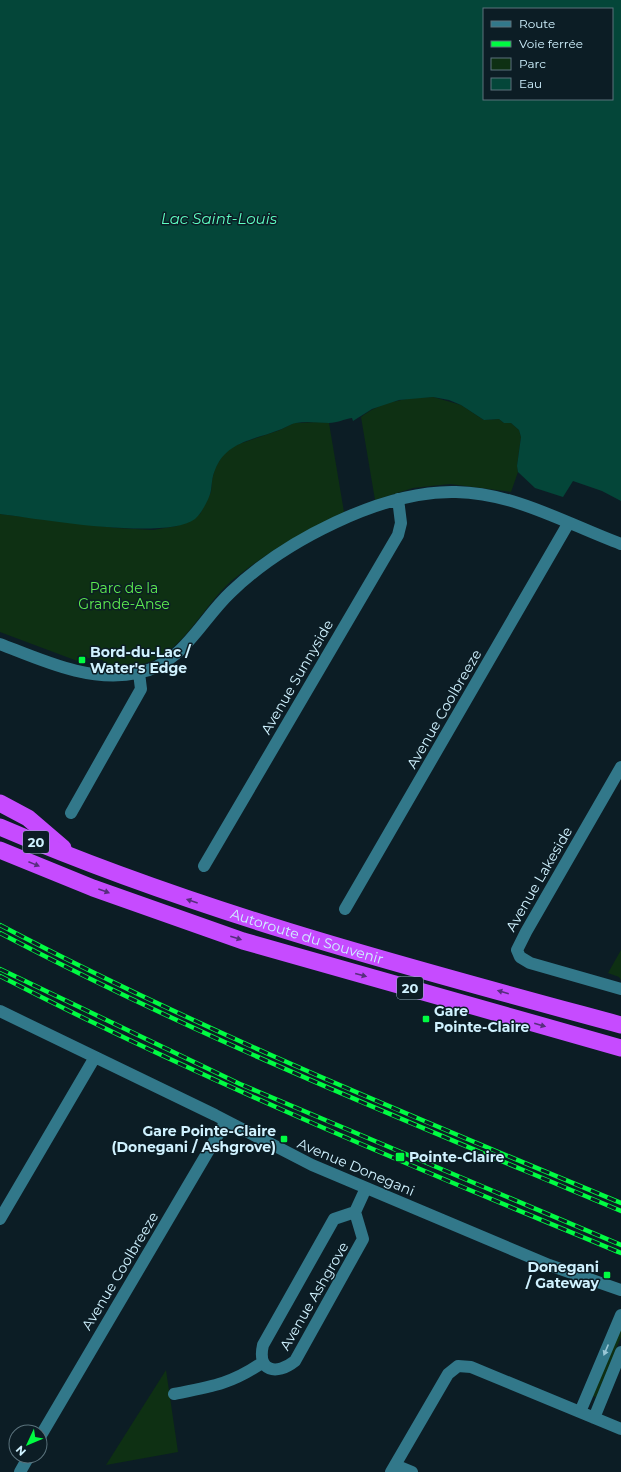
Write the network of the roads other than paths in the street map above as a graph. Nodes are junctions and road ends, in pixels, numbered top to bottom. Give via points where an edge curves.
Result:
1 (398, 499) junction
2 (568, 524) junction
3 (621, 544) edge
4 (0, 644) edge
5 (139, 673) junction
6 (621, 767) edge
7 (0, 803) edge
8 (71, 812) dead end
9 (0, 827) edge
10 (0, 850) edge
11 (72, 856) junction
12 (204, 866) dead end
13 (345, 910) dead end
14 (621, 989) edge
15 (0, 1011) edge
16 (621, 1025) edge
17 (621, 1048) edge
18 (95, 1057) junction
19 (226, 1121) junction
20 (366, 1188) junction
21 (356, 1212) junction
22 (0, 1218) edge
23 (621, 1290) edge
24 (621, 1315) edge
25 (621, 1352) edge
26 (263, 1362) junction
27 (174, 1394) dead end
28 (580, 1412) junction
29 (594, 1418) junction
30 (48, 1424) edge
31 (621, 1429) edge
32 (393, 1468) edge
33 (412, 1472) edge

1 - 2 street via 433,493 466,492 526,504
1 - 5 street via 337,522 287,550 230,592 189,643 176,655 152,669
1 - 12 street, Avenue Sunnyside via 401,523 398,535
2 - 3 street
2 - 13 street, Avenue Coolbreeze
4 - 5 street via 79,672 119,675
5 - 8 street via 141,688
6 - 14 street, Avenue Lakeside via 517,950 520,956 530,963
7 - 11 highway via 28,818
9 - 11 highway, Autoroute du Souvenir / 20
10 -> 17 highway, Autoroute du Souvenir / 20 via 93,888 243,940
16 -> 11 highway, Autoroute du Souvenir / 20 via 288,932 139,882
15 - 18 street, Avenue Donegani
18 - 19 street, Avenue Donegani
18 - 22 street
19 - 20 street, Avenue Donegani via 284,1152
19 - 30 street, Avenue Coolbreeze
20 - 21 street
20 - 23 street, Avenue Donegani via 558,1269
21 - 26 street, Avenue Ashgrove via 334,1220 263,1345 260,1356
21 - 26 street, Avenue Ashgrove via 363,1240 295,1361 278,1370
24 -> 28 street
25 - 29 street
26 - 27 street via 238,1378 220,1385
28 - 29 street
28 - 32 street via 471,1367 458,1366 448,1374
29 - 31 street
32 - 33 street

